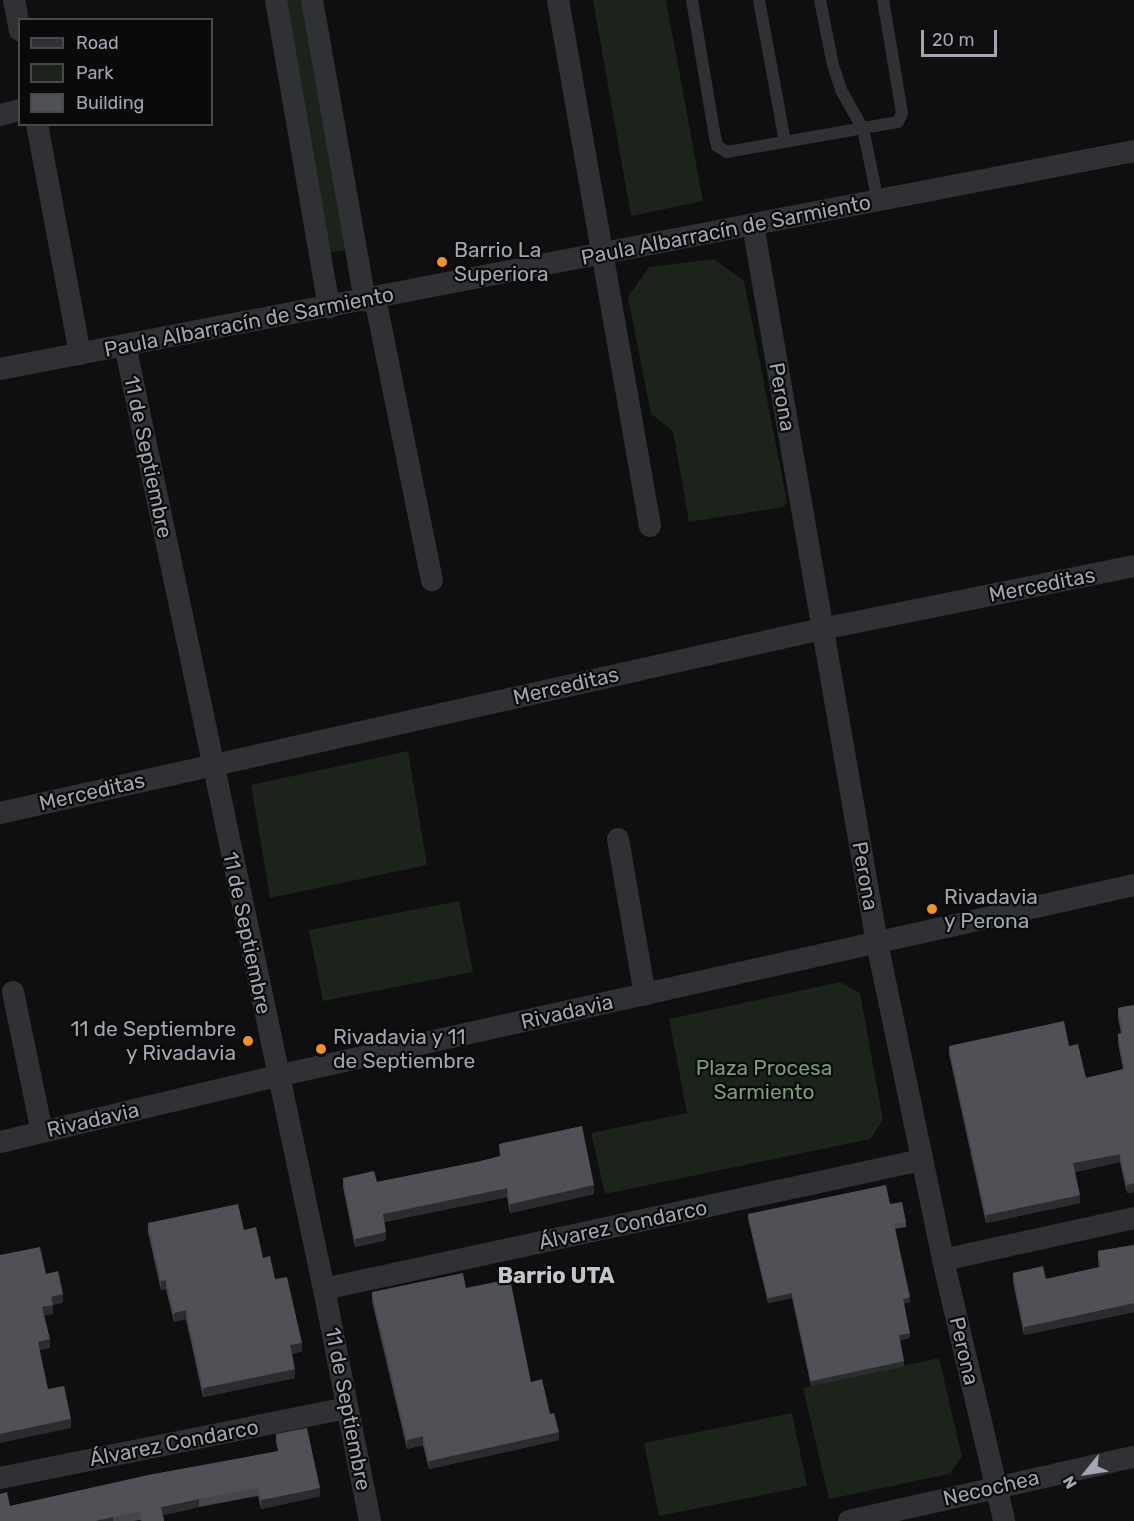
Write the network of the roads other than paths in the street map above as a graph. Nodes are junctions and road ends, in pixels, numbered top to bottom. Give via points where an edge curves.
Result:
1 (14, 0) edge
2 (276, 0) edge
3 (312, 0) edge
4 (558, 0) edge
5 (692, 0) edge
6 (759, 0) edge
7 (820, 0) edge
8 (883, 0) edge
9 (18, 20) edge
10 (18, 110) edge
11 (0, 115) edge
12 (37, 126) edge
13 (863, 129) junction
14 (785, 142) junction
15 (1134, 151) edge
16 (878, 201) junction
17 (753, 225) junction
18 (601, 255) junction
19 (370, 299) junction
20 (329, 308) junction
21 (125, 345) junction
22 (80, 354) junction
23 (0, 369) edge
24 (650, 526) dead end
25 (1134, 566) edge
26 (432, 580) dead end
27 (822, 629) junction
28 (212, 765) junction
29 (0, 813) edge
30 (618, 839) dead end
31 (1134, 885) edge
32 (877, 943) junction
33 (14, 992) dead end
34 (645, 995) junction
35 (277, 1076) junction
36 (42, 1132) junction
37 (0, 1142) edge
38 (921, 1160) junction
39 (1134, 1218) edge
40 (942, 1260) junction
41 (324, 1289) junction
42 (347, 1408) junction
43 (1134, 1457) edge
44 (0, 1478) edge
45 (997, 1487) junction
46 (370, 1521) edge
47 (849, 1521) edge
48 (1004, 1521) edge

1 - 9 street
2 - 20 street
3 - 19 street
4 - 18 street
5 - 14 lane via 717,146 727,152
6 - 14 lane
7 - 13 lane via 841,90
8 - 13 lane via 902,113 898,122
10 - 11 street
12 - 22 street
13 - 14 lane
13 - 16 lane
15 - 16 street, Paula Albarracín de Sarmiento
16 - 17 street, Paula Albarracín de Sarmiento
17 - 18 street, Paula Albarracín de Sarmiento
17 - 27 street, Perona
18 - 19 street, Paula Albarracín de Sarmiento
18 - 24 street
19 - 20 street, Paula Albarracín de Sarmiento
19 - 26 street
20 - 21 street, Paula Albarracín de Sarmiento
21 - 22 street, Paula Albarracín de Sarmiento
21 - 28 street, 11 de Septiembre
22 - 23 street, Paula Albarracín de Sarmiento
25 - 27 street, Merceditas
27 - 28 street, Merceditas
27 - 32 street, Perona
28 - 29 street, Merceditas
28 - 35 street, 11 de Septiembre
30 - 34 street
31 - 32 street, Rivadavia
32 - 34 street, Rivadavia
32 - 38 street, Perona
33 - 36 street
34 - 35 street, Rivadavia
35 - 36 street, Rivadavia
35 - 41 street, 11 de Septiembre
36 - 37 street, Rivadavia
38 - 40 street, Perona
38 - 41 street, Álvarez Condarco
39 - 40 street
40 - 45 street, Perona
41 - 42 street, 11 de Septiembre
42 - 44 street, Álvarez Condarco
42 - 46 street, 11 de Septiembre
43 - 45 street, Necochea
45 - 47 street, Necochea
45 - 48 street, Perona

